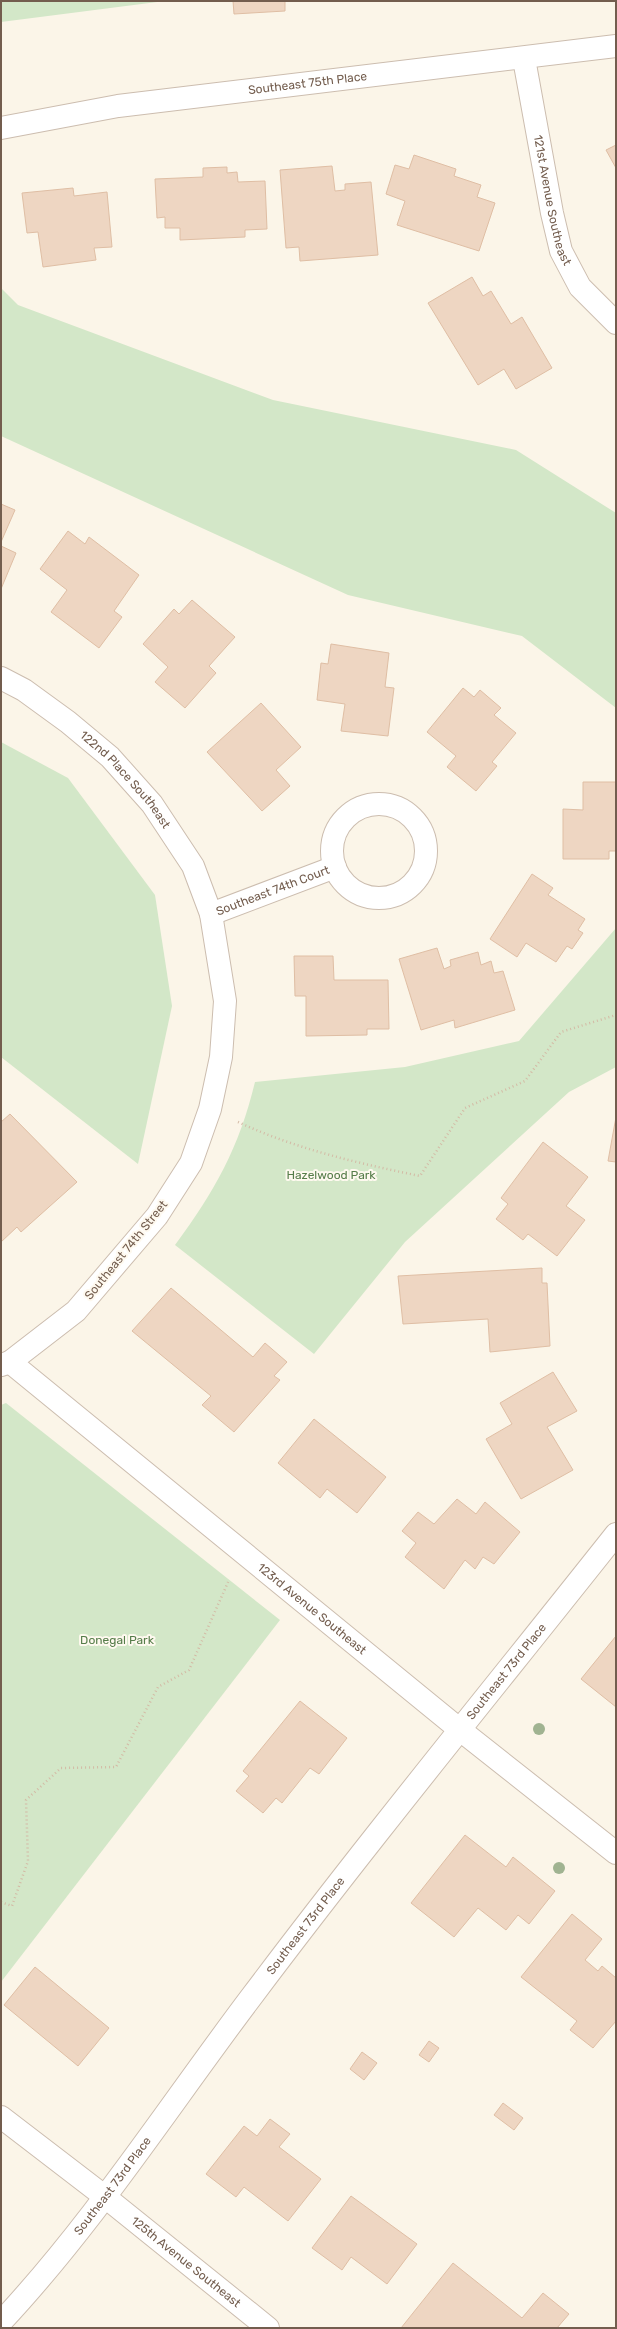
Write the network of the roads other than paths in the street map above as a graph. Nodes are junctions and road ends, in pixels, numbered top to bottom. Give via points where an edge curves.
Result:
1 (616, 46) edge
2 (524, 59) junction
3 (1, 128) edge
4 (616, 323) edge
5 (1, 678) edge
6 (335, 867) junction
7 (211, 914) junction
8 (6, 1363) edge
9 (616, 1534) edge
10 (459, 1729) junction
11 (616, 1853) edge
12 (1, 2117) edge
13 (104, 2196) junction
14 (1, 2322) edge
15 (268, 2328) edge

1 - 2 street, Southeast 75th Place
2 - 3 street, Southeast 75th Place via 118,106
2 - 4 street, 121st Avenue Southeast via 561,251 580,287
5 - 7 street, 122nd Place Southeast via 24,690 110,757 152,804 193,866
6 - 6 street, Southeast 74th Court via 342,880 353,890 366,896 395,896 408,889 419,878 427,850 424,835 416,821 403,810 388,805 372,804 356,810 343,820 335,835 332,851
6 - 7 street, Southeast 74th Court
7 - 8 street, Southeast 74th Street via 225,1001 221,1057 210,1109 191,1163 157,1216 76,1311
8 - 10 street, 123rd Avenue Southeast
9 - 10 street, Southeast 73rd Place
10 - 11 street, 123rd Avenue Southeast
10 - 13 street, Southeast 73rd Place via 253,1994
12 - 13 street, 125th Avenue Southeast
13 - 14 street, Southeast 73rd Place via 25,2296
13 - 15 street, 125th Avenue Southeast

